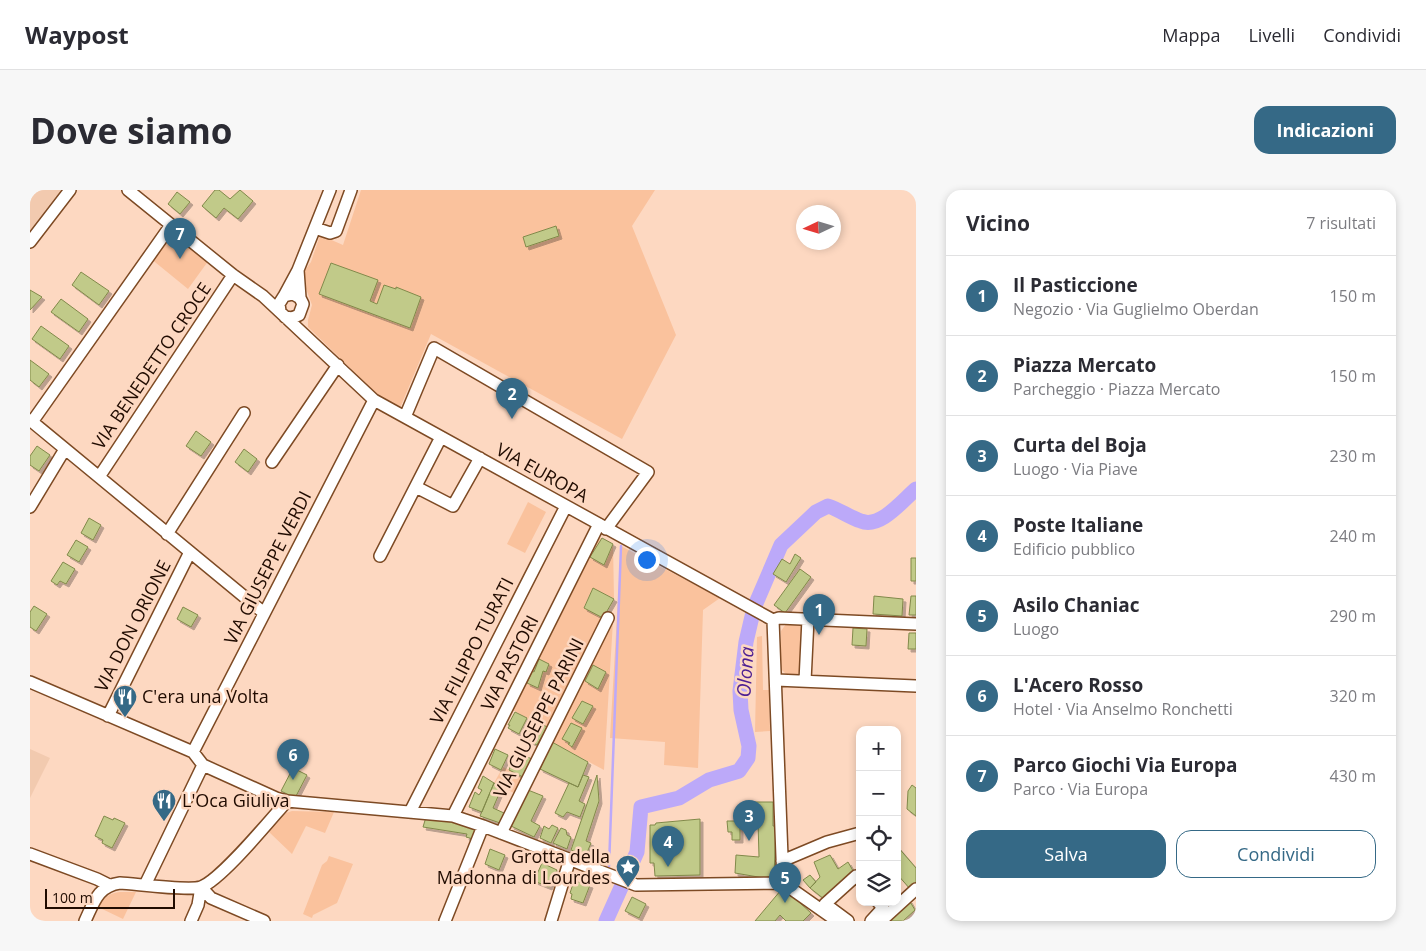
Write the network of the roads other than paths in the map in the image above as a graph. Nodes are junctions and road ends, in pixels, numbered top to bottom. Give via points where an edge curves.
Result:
1 (70, 190) edge
2 (330, 190) edge
3 (351, 190) edge
4 (130, 191) edge
5 (171, 225) junction
6 (315, 228) junction
7 (30, 242) edge
8 (298, 270) junction
9 (233, 275) junction
10 (263, 296) junction
11 (282, 297) junction
12 (301, 303) junction
13 (282, 314) junction
14 (308, 338) junction
15 (338, 365) junction
16 (374, 400) junction
17 (244, 413) dead end
18 (405, 417) junction
19 (31, 421) edge
20 (441, 437) junction
21 (64, 449) junction
22 (480, 458) junction
23 (272, 462) dead end
24 (99, 477) junction
25 (416, 487) junction
26 (566, 506) junction
27 (30, 507) edge
28 (602, 527) junction
29 (167, 534) junction
30 (190, 552) junction
31 (380, 556) dead end
32 (264, 613) junction
33 (608, 618) dead end
34 (808, 619) junction
35 (773, 620) junction
36 (916, 624) edge
37 (776, 680) junction
38 (805, 681) junction
39 (30, 682) edge
40 (916, 686) edge
41 (108, 716) junction
42 (193, 752) junction
43 (203, 765) junction
44 (287, 801) junction
45 (410, 812) junction
46 (453, 816) junction
47 (483, 826) junction
48 (501, 833) junction
49 (856, 834) edge
50 (30, 854) edge
51 (570, 859) junction
52 (782, 861) junction
53 (856, 876) edge
54 (783, 883) junction
55 (109, 885) junction
56 (145, 885) junction
57 (201, 887) junction
58 (916, 889) edge
59 (881, 906) edge
60 (85, 921) edge
61 (191, 921) edge
62 (264, 921) edge
63 (445, 921) edge
64 (551, 921) edge
65 (837, 921) edge
66 (848, 921) edge
67 (871, 921) edge
68 (881, 921) edge

1 - 7 street
2 - 6 street
3 - 6 street via 336,231 330,233
4 - 5 street, VIA EUROPA
5 - 9 street, VIA EUROPA
5 - 19 street
6 - 8 street
8 - 11 street
8 - 12 street
9 - 10 street, VIA EUROPA
9 - 24 street, VIA BENEDETTO CROCE
10 - 11 street, VIA EUROPA
10 - 13 street, VIA EUROPA
11 - 12 street via 293,294
11 - 13 street via 278,304
12 - 13 street via 296,317
12 - 14 street
13 - 14 street, VIA EUROPA
14 - 15 street, VIA EUROPA
15 - 16 street, VIA EUROPA
15 - 23 street
16 - 18 street, VIA EUROPA
16 - 32 street, VIA GIUSEPPE VERDI
17 - 29 street
18 - 20 street, VIA EUROPA
18 - 28 street, VIA PASTORI via 434,348 648,472
19 - 21 street
20 - 22 street, VIA EUROPA
20 - 25 street
21 - 24 street
21 - 27 street
22 - 25 street via 454,506
22 - 26 street, VIA EUROPA
24 - 29 street
25 - 31 street
26 - 28 street, VIA EUROPA
26 - 45 street, VIA FILIPPO TURATI
28 - 35 street, VIA EUROPA
28 - 46 street, VIA PASTORI
29 - 30 street
30 - 32 street
30 - 41 street, VIA DON ORIONE
32 - 42 street, VIA GIUSEPPE VERDI
33 - 48 street, VIA GIUSEPPE PARINI
34 - 35 street
34 - 36 street
34 - 38 street
35 - 37 street
37 - 38 street
37 - 52 street
38 - 40 street
39 - 41 street
41 - 42 street
42 - 43 street
43 - 44 street
43 - 56 street
44 - 45 street
44 - 57 street via 218,876
45 - 46 street
46 - 47 street
47 - 48 street
47 - 63 street
48 - 51 street
49 - 52 street
50 - 55 street
51 - 54 street via 636,885
51 - 64 street
52 - 54 street
53 - 66 street via 825,904
54 - 65 street
55 - 56 street
55 - 60 street via 94,900
56 - 57 street
57 - 61 street
57 - 62 street via 211,898
58 - 68 street
59 - 67 street via 883,908

